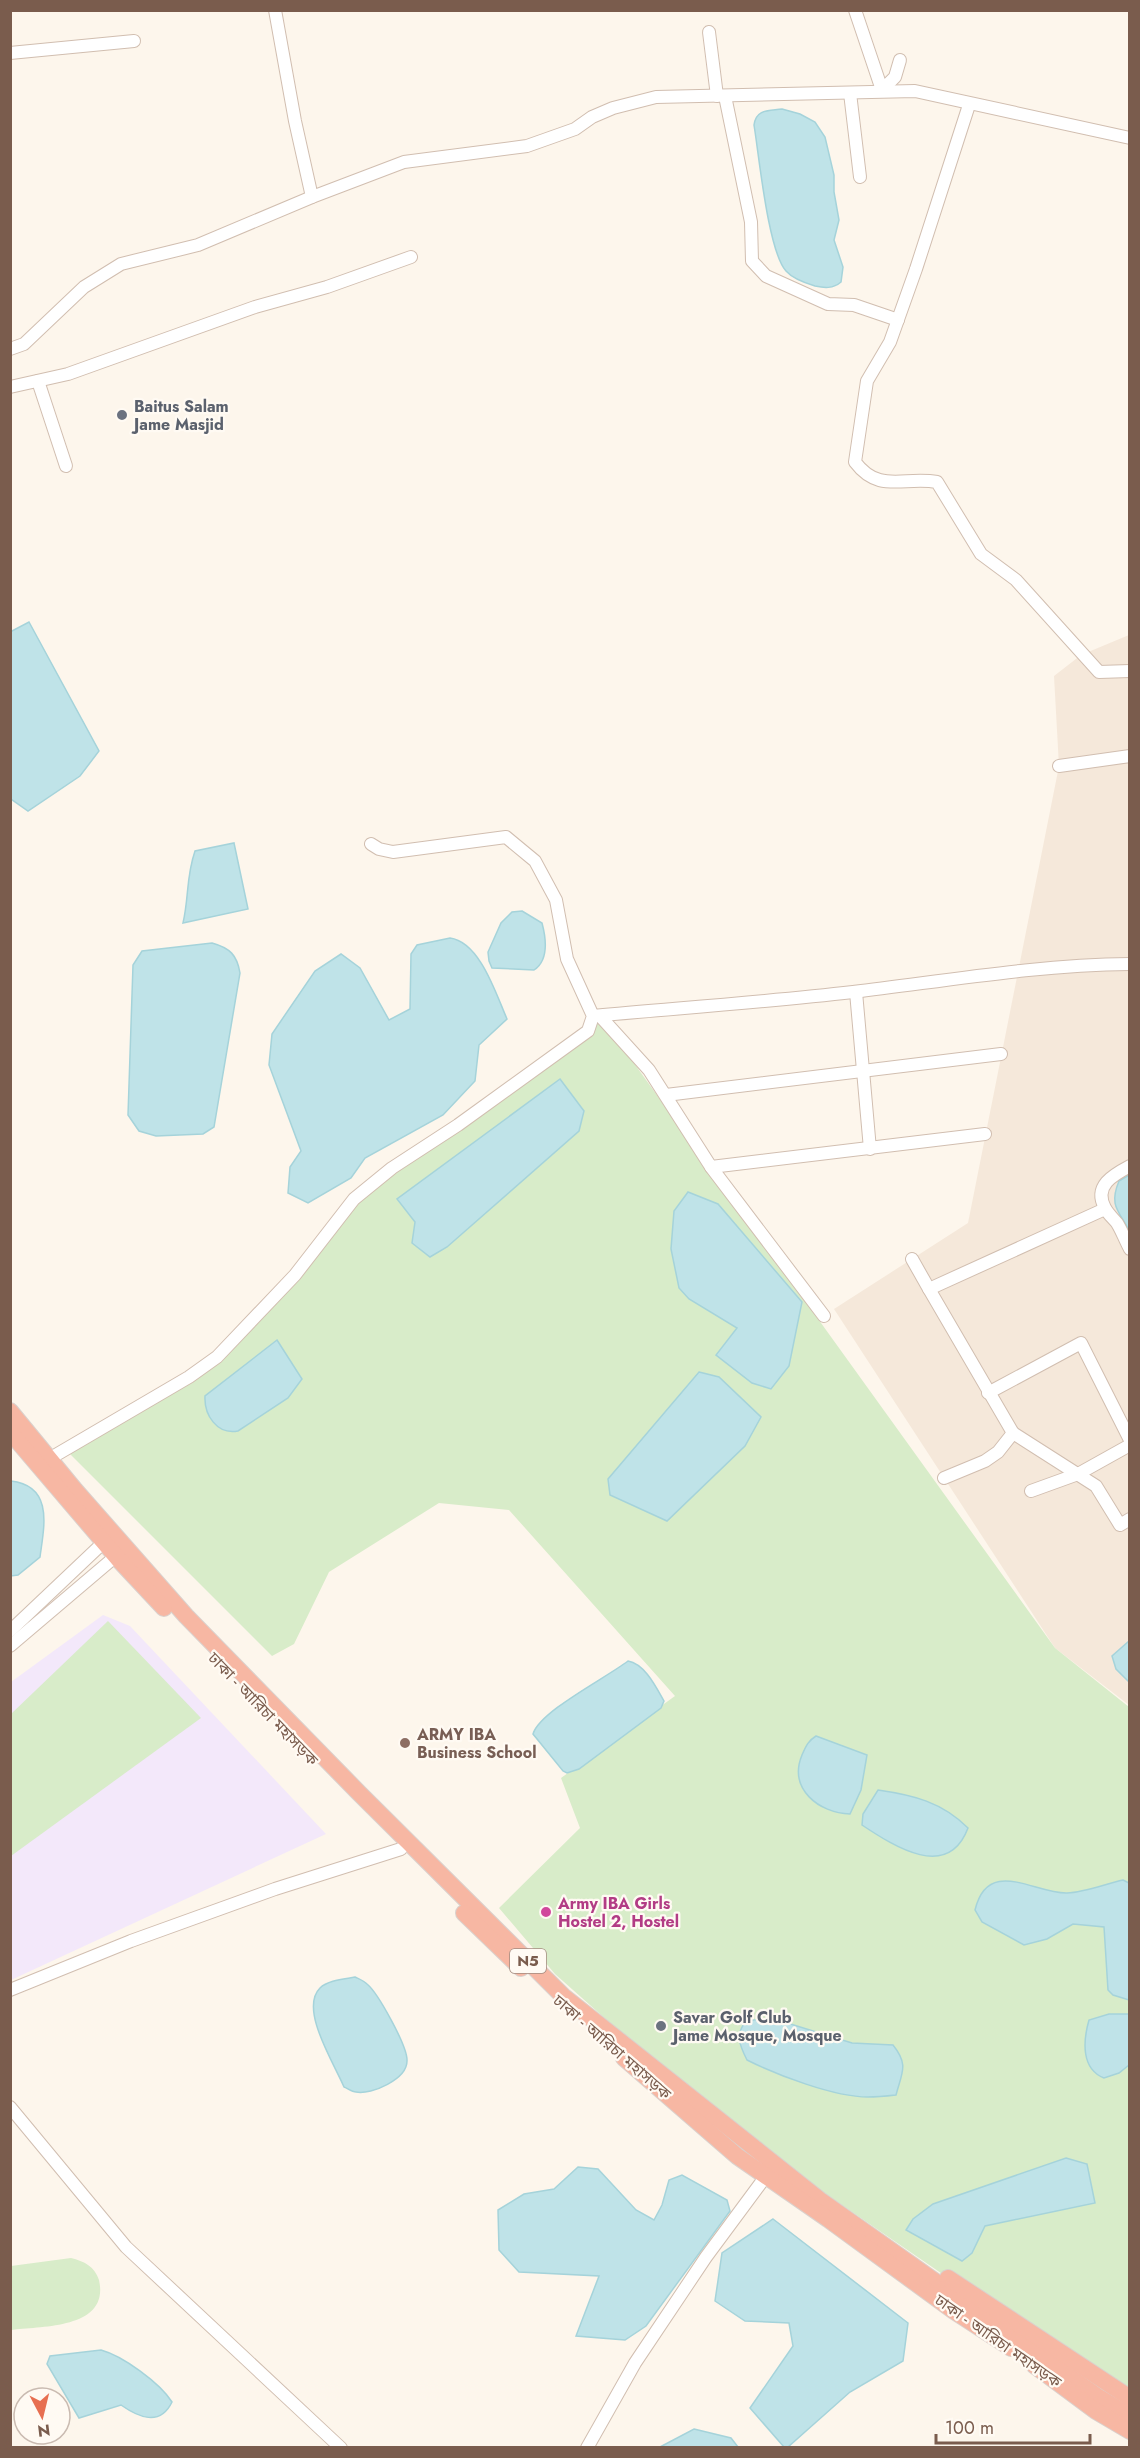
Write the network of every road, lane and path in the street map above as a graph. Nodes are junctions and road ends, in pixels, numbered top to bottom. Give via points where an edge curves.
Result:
1 (275, 10) edge
2 (855, 10) edge
3 (709, 32) dead end
4 (134, 41) dead end
5 (10, 53) edge
6 (900, 60) dead end
7 (882, 90) junction
8 (850, 93) junction
9 (721, 96) junction
10 (969, 105) junction
11 (1130, 138) edge
12 (860, 177) dead end
13 (312, 197) junction
14 (411, 257) dead end
15 (898, 320) junction
16 (10, 349) edge
17 (38, 381) junction
18 (10, 387) edge
19 (66, 466) dead end
20 (1130, 671) edge
21 (1130, 756) edge
22 (1059, 766) dead end
23 (371, 844) dead end
24 (1130, 963) edge
25 (856, 992) junction
26 (597, 1016) junction
27 (1001, 1054) dead end
28 (864, 1070) junction
29 (666, 1095) junction
30 (985, 1134) dead end
31 (870, 1149) junction
32 (1130, 1166) edge
33 (711, 1167) junction
34 (1105, 1209) junction
35 (1130, 1249) edge
36 (912, 1259) dead end
37 (929, 1289) junction
38 (824, 1316) dead end
39 (988, 1393) junction
40 (10, 1412) edge
41 (10, 1432) edge
42 (1013, 1433) junction
43 (1130, 1443) edge
44 (49, 1458) junction
45 (1078, 1474) junction
46 (944, 1478) dead end
47 (1031, 1491) dead end
48 (1130, 1519) edge
49 (104, 1542) junction
50 (116, 1556) junction
51 (10, 1631) edge
52 (10, 1646) edge
53 (401, 1850) junction
54 (10, 1990) edge
55 (10, 2107) edge
56 (771, 2170) junction
57 (916, 2268) junction
58 (1015, 2351) junction
59 (1130, 2398) edge
60 (1130, 2416) edge
61 (1130, 2431) edge
62 (1130, 2441) edge
63 (341, 2448) edge
64 (587, 2448) edge

1 - 13 street
2 - 7 street
3 - 9 street
4 - 5 street
6 - 7 street via 895,77
7 - 8 street
7 - 10 street via 915,91
8 - 9 street
8 - 12 street
9 - 13 street via 656,97 614,108 575,129 527,146 404,162
9 - 15 street via 751,222 752,261 766,276 828,304 854,305
10 - 11 street
10 - 15 street
13 - 16 street via 198,245 121,264 84,287 24,344
14 - 17 street
15 - 20 street via 867,381 855,462 864,475 877,480 937,482 981,554 1016,580 1087,661 1099,672
17 - 18 street
17 - 19 street
21 - 22 street
23 - 26 street via 393,852 506,837 535,861 556,900 567,959
24 - 25 street via 993,973
25 - 26 street
25 - 28 street
26 - 29 street via 649,1070
26 - 44 street via 588,1030 354,1199 295,1275 217,1357
27 - 28 street
28 - 29 street
28 - 31 street
29 - 33 street
30 - 31 street
31 - 33 street
32 - 34 street via 1115,1174 1101,1189
33 - 38 street
34 - 35 street
34 - 37 street
36 - 37 street
37 - 39 street
39 - 42 street
39 - 43 street via 1081,1343
40 - 44 highway, N5
41 - 49 highway, ঢাকা - আরিচা মহাসড়ক / N5
42 - 45 street
42 - 46 street via 986,1461
43 - 45 street
44 - 56 highway, N5 via 186,1616 563,1996
45 - 47 street
45 - 48 street via 1096,1486 1120,1525
49 - 50 highway, ঢাকা - আরিচা মহাসড়ক / N5
49 - 51 street
50 - 52 street
50 - 53 highway, ঢাকা - আরিচা মহাসড়ক / N5
53 - 54 street via 275,1889 130,1941
53 - 56 highway, ঢাকা - আরিচা মহাসড়ক / N5 via 501,1951 737,2156
55 - 63 street via 126,2247
56 - 57 highway, N5
56 - 58 highway, ঢাকা - আরিচা মহাসড়ক / N5 via 954,2312
56 - 64 street via 706,2257 635,2363
57 - 59 highway via 951,2280
57 - 60 highway, N5
58 - 61 highway, ঢাকা - আরিচা মহাসড়ক / N5
58 - 62 highway via 1039,2379

